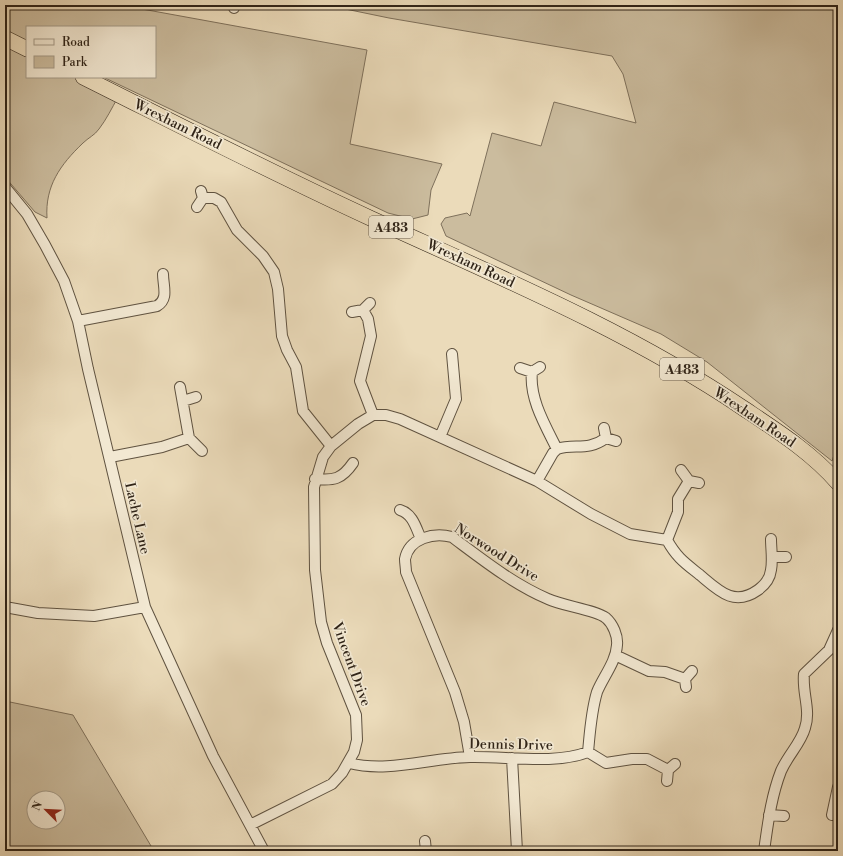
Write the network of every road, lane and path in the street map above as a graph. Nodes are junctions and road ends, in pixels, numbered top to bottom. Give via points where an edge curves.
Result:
1 (5, 38) edge
2 (26, 48) edge
3 (85, 78) edge
4 (5, 187) edge
5 (197, 207) dead end
6 (163, 274) dead end
7 (352, 312) dead end
8 (78, 321) junction
9 (452, 354) dead end
10 (520, 368) dead end
11 (180, 387) dead end
12 (196, 397) dead end
13 (183, 401) junction
14 (373, 415) junction
15 (604, 428) dead end
16 (440, 436) junction
17 (189, 438) junction
18 (331, 446) junction
19 (557, 448) junction
20 (202, 451) dead end
21 (110, 456) junction
22 (353, 463) dead end
23 (682, 470) dead end
24 (315, 479) junction
25 (536, 481) junction
26 (838, 483) edge
27 (400, 510) dead end
28 (421, 539) junction
29 (771, 539) dead end
30 (667, 540) junction
31 (772, 557) junction
32 (786, 557) dead end
33 (5, 607) edge
34 (145, 607) junction
35 (836, 636) edge
36 (615, 655) junction
37 (692, 671) dead end
38 (588, 752) junction
39 (470, 757) junction
40 (512, 758) junction
41 (348, 763) junction
42 (667, 781) dead end
43 (838, 787) edge
44 (769, 815) junction
45 (832, 815) dead end
46 (784, 816) dead end
47 (250, 825) junction
48 (264, 851) edge
49 (517, 851) edge
50 (764, 851) edge

1 - 2 highway
3 - 26 highway, Wrexham Road / A483 via 370,218 510,281 658,354 787,438
4 - 8 street, Lache Lane via 27,214 45,245 64,281
5 - 18 street via 202,195 221,202 237,230 263,256 274,272 282,336 286,350 296,367 303,411
6 - 8 street via 165,296 161,304
7 - 14 street via 366,306 371,336 360,381
8 - 21 street, Lache Lane
9 - 16 street via 456,399
10 - 19 street via 536,369 531,383 538,410
11 - 13 street
12 - 13 street
13 - 17 street
14 - 16 street via 386,415
14 - 18 street, Vincent Drive
15 - 19 street via 611,440 582,448
16 - 25 street
17 - 20 street
17 - 21 street via 162,447
18 - 24 street, Vincent Drive via 323,457
19 - 25 street
21 - 34 street, Lache Lane
22 - 24 street via 340,478
23 - 30 street via 694,482 678,498 678,512
24 - 41 street, Vincent Drive via 315,570 321,622 356,716 357,740
25 - 30 street via 630,534
27 - 28 street via 411,517
28 - 36 street, Norwood Drive via 433,534 452,537 520,586 549,600 605,617 612,624 615,633
28 - 39 street via 411,547 406,559 406,572 455,692 464,722
29 - 31 street
30 - 31 street via 675,555 685,564 723,593 738,598 746,598 762,588 768,579
31 - 32 street
33 - 34 street via 38,613 94,616
34 - 47 street, Lache Lane via 213,756
35 - 44 street via 828,650 804,674 808,715 805,728 781,771
36 - 37 street via 649,672 665,672 686,683
36 - 38 street, Norwood Drive via 597,694
38 - 40 street, Dennis Drive via 566,759
38 - 42 street via 606,763 641,758 671,767
39 - 40 street, Dennis Drive
39 - 41 street, Dennis Drive via 429,760 381,768
40 - 49 street
41 - 47 street, Vincent Drive via 332,784
43 - 45 street
44 - 46 street
44 - 50 street
47 - 48 street, Lache Lane

